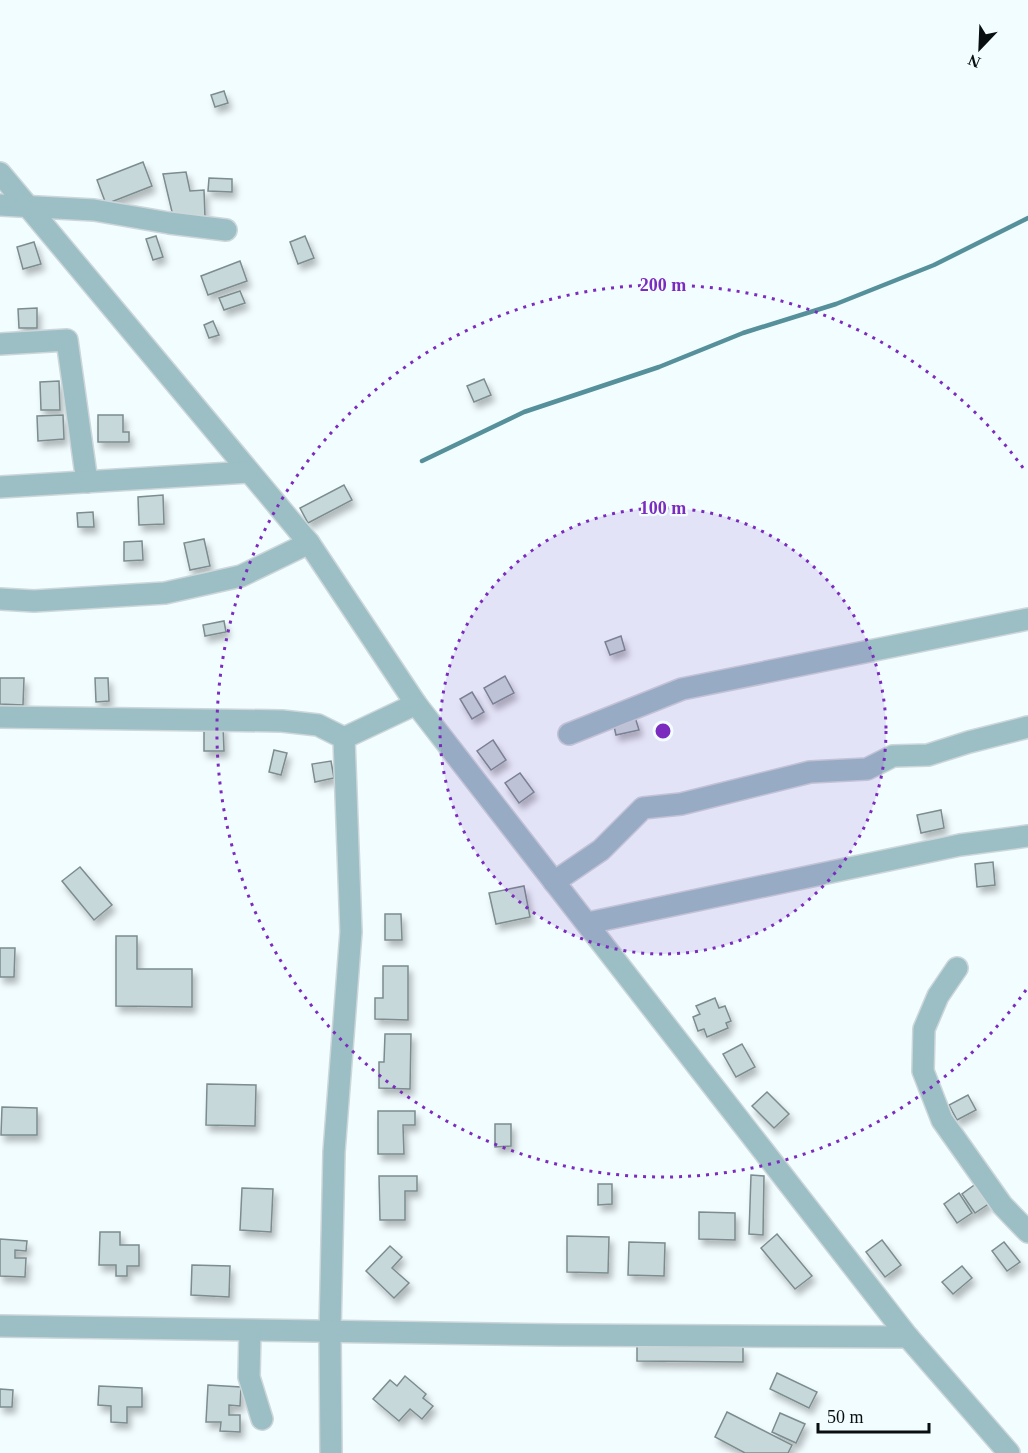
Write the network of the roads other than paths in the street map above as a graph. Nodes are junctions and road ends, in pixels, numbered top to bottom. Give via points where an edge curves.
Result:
1 (0, 173) edge
2 (0, 205) edge
3 (27, 206) junction
4 (226, 230) dead end
5 (0, 344) edge
6 (249, 472) junction
7 (87, 482) junction
8 (0, 487) edge
9 (309, 543) junction
10 (0, 599) edge
11 (1028, 619) edge
12 (416, 704) junction
13 (0, 717) edge
14 (1028, 727) edge
15 (569, 734) dead end
16 (344, 738) junction
17 (1028, 836) edge
18 (554, 882) junction
19 (588, 923) junction
20 (957, 968) dead end
21 (1028, 1232) edge
22 (0, 1326) edge
23 (250, 1331) junction
24 (330, 1332) junction
25 (908, 1337) junction
26 (262, 1419) dead end
27 (331, 1453) edge
28 (1009, 1453) edge

1 - 3 street
2 - 3 street
3 - 4 street via 94,210
3 - 6 street
5 - 7 street via 67,340
6 - 7 street
6 - 9 street
7 - 8 street
9 - 10 street via 241,576 165,593 34,601
9 - 12 street
11 - 15 street via 682,689
12 - 16 street
12 - 18 street
13 - 16 street via 282,721 318,725
14 - 18 street via 928,755 893,756 867,769 810,772 681,804 643,808 601,850
16 - 24 street via 351,932 334,1152
17 - 19 street via 960,845
18 - 19 street
19 - 25 street
20 - 21 street via 938,996 924,1029 923,1071 942,1120 1002,1205
22 - 23 street
23 - 24 street
23 - 26 street via 249,1377
24 - 25 street
24 - 27 street
25 - 28 street

